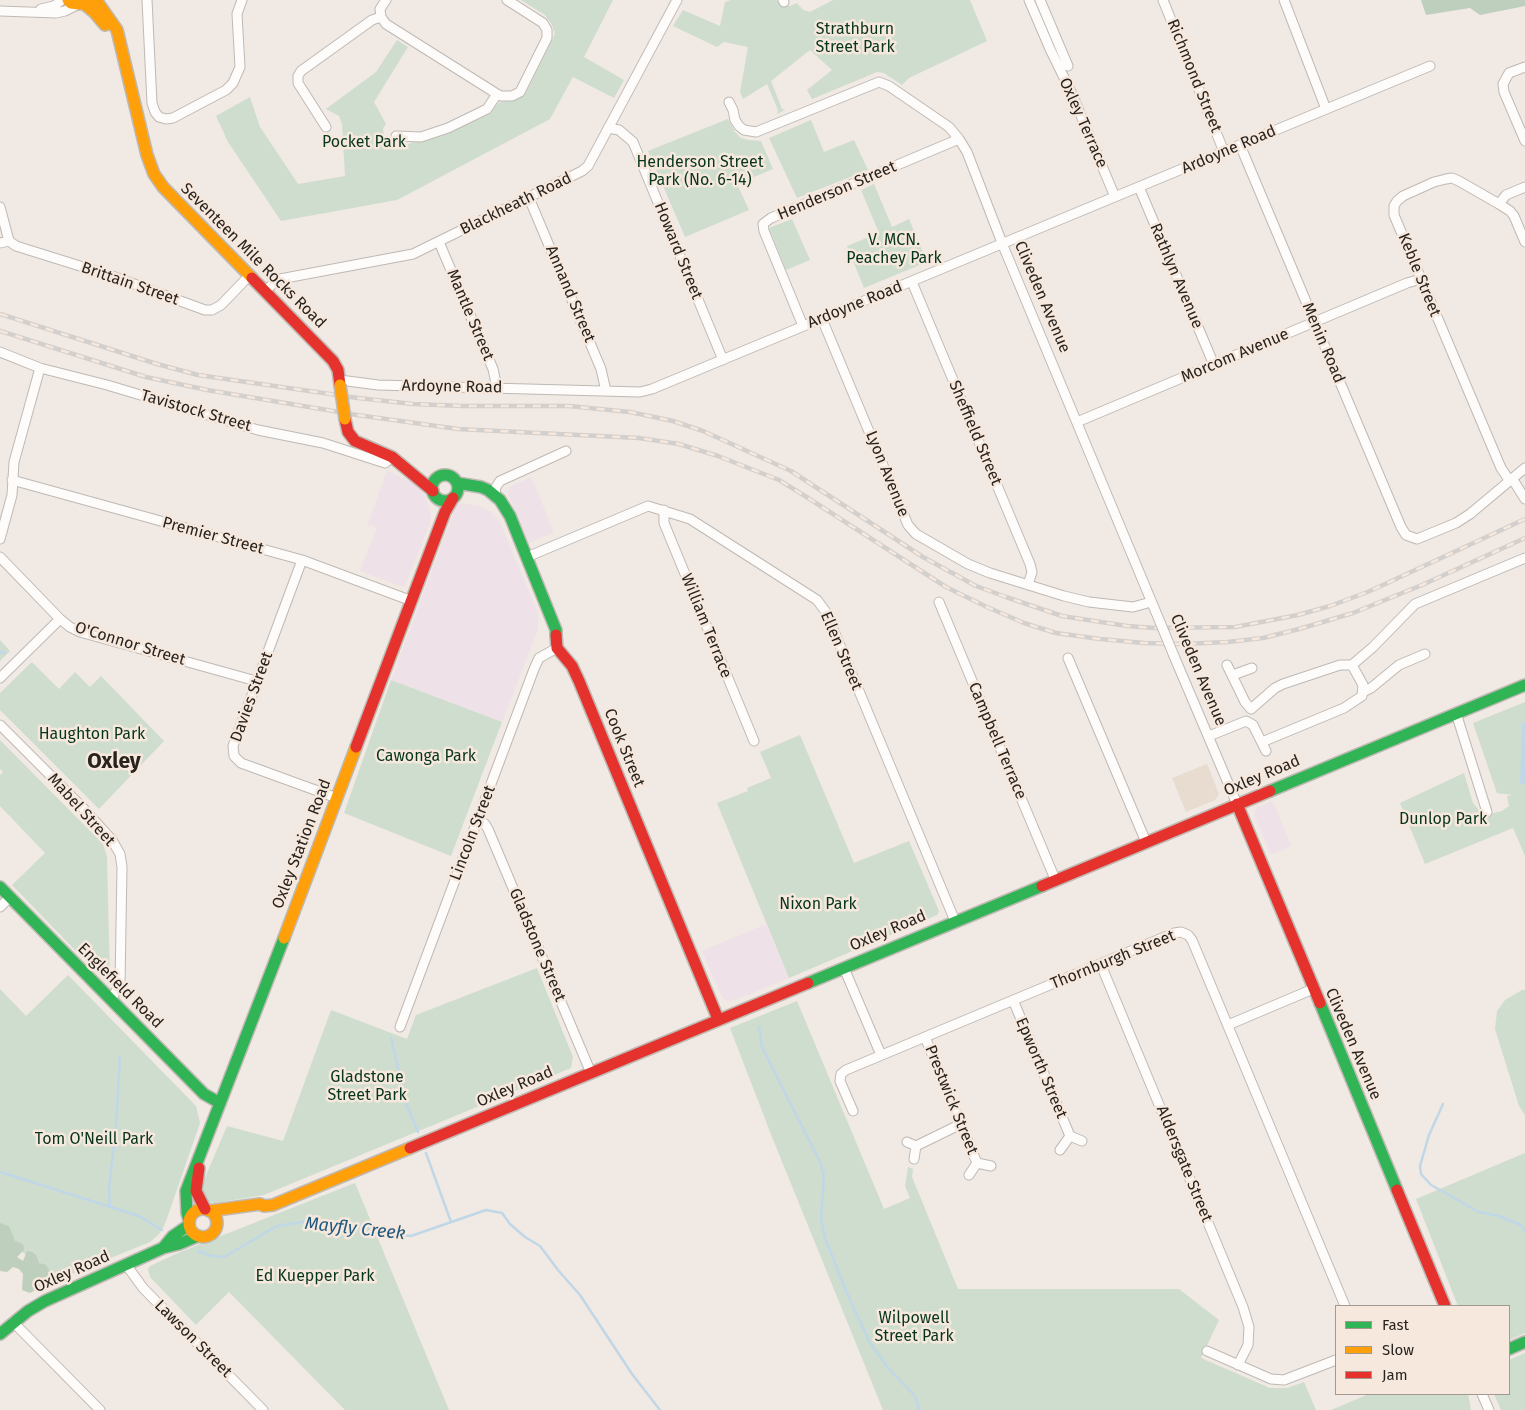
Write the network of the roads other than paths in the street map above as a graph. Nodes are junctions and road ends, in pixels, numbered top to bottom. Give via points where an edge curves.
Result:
1 (62, 0) edge
2 (68, 0) edge
3 (96, 0) edge
4 (147, 0) edge
5 (242, 0) edge
6 (386, 0) edge
7 (507, 0) edge
8 (677, 0) edge
9 (1029, 0) edge
10 (1040, 0) edge
11 (1163, 0) edge
12 (1284, 0) edge
13 (83, 2) edge
14 (0, 11) edge
15 (31, 11) junction
16 (381, 17) junction
17 (1054, 48) junction
18 (122, 52) junction
19 (1068, 66) dead end
20 (1430, 66) dead end
21 (1525, 66) edge
22 (497, 94) junction
23 (729, 102) dead end
24 (1326, 109) junction
25 (326, 127) dead end
26 (608, 128) junction
27 (396, 136) dead end
28 (959, 139) junction
29 (1525, 141) edge
30 (1240, 145) junction
31 (1224, 152) junction
32 (1139, 187) junction
33 (1525, 187) edge
34 (1115, 197) junction
35 (529, 198) junction
36 (1499, 204) junction
37 (0, 207) edge
38 (4, 242) edge
39 (440, 242) junction
40 (1525, 242) edge
41 (1003, 244) junction
42 (249, 276) junction
43 (1421, 279) junction
44 (912, 282) junction
45 (264, 291) junction
46 (822, 319) junction
47 (1315, 322) junction
48 (803, 326) junction
49 (0, 352) edge
50 (723, 360) junction
51 (1214, 364) junction
52 (40, 368) junction
53 (340, 382) junction
54 (497, 388) junction
55 (606, 391) junction
56 (1077, 422) junction
57 (566, 451) dead end
58 (392, 457) junction
59 (1525, 468) edge
60 (439, 476) junction
61 (12, 480) junction
62 (1511, 480) junction
63 (457, 483) junction
64 (434, 493) junction
65 (495, 495) junction
66 (455, 497) junction
67 (1525, 499) edge
68 (664, 510) junction
69 (0, 539) edge
70 (432, 546) junction
71 (0, 557) edge
72 (527, 557) junction
73 (1525, 558) edge
74 (302, 560) junction
75 (1028, 585) junction
76 (412, 601) junction
77 (939, 602) dead end
78 (1151, 602) junction
79 (60, 619) junction
80 (557, 648) junction
81 (1425, 654) dead end
82 (1068, 658) dead end
83 (1227, 665) dead end
84 (1352, 665) junction
85 (1252, 668) dead end
86 (1233, 675) junction
87 (0, 678) edge
88 (256, 681) junction
89 (1525, 686) edge
90 (1363, 692) junction
91 (1251, 709) junction
92 (1456, 713) junction
93 (1246, 721) junction
94 (0, 725) edge
95 (1209, 736) junction
96 (754, 741) dead end
97 (1262, 742) junction
98 (1266, 751) dead end
99 (337, 798) junction
100 (1237, 804) junction
101 (1487, 812) dead end
102 (478, 820) junction
103 (1146, 842) junction
104 (1055, 879) junction
105 (0, 887) edge
106 (10, 897) junction
107 (0, 907) edge
108 (955, 921) junction
109 (1101, 965) junction
110 (844, 968) junction
111 (1313, 989) junction
112 (111, 1000) junction
113 (1013, 1000) junction
114 (718, 1020) junction
115 (1228, 1025) junction
116 (400, 1027) dead end
117 (925, 1037) junction
118 (881, 1055) junction
119 (591, 1073) junction
120 (220, 1103) junction
121 (853, 1111) dead end
122 (961, 1124) junction
123 (1070, 1136) junction
124 (1082, 1141) dead end
125 (1060, 1150) dead end
126 (201, 1154) junction
127 (914, 1159) dead end
128 (977, 1163) junction
129 (991, 1166) dead end
130 (969, 1175) dead end
131 (264, 1206) junction
132 (207, 1210) junction
133 (189, 1222) junction
134 (216, 1226) junction
135 (198, 1236) junction
136 (163, 1248) junction
137 (126, 1266) junction
138 (1345, 1305) edge
139 (1445, 1305) edge
140 (5, 1328) edge
141 (1525, 1342) edge
142 (1510, 1349) edge
143 (1207, 1351) dead end
144 (1335, 1360) edge
145 (1238, 1365) junction
146 (1482, 1395) edge
147 (100, 1410) edge
148 (263, 1410) edge
149 (1489, 1410) edge

1 - 15 street via 54,6
2 - 13 main road via 71,3
3 - 18 main road, Seventeen Mile Rocks Road via 117,30
4 - 5 street via 152,103 159,117 166,119 226,90 233,83 240,66 237,14
6 - 16 street via 380,10
7 - 22 street via 543,23 547,38 520,92 512,96
8 - 26 street, Blackheath Road
9 - 17 street, Oxley Terrace
10 - 17 street, Oxley Terrace
11 - 31 street, Richmond Street
12 - 24 street
13 - 15 street via 60,13
13 - 18 main road, Seventeen Mile Rocks Road via 110,31
14 - 15 street
16 - 22 street via 386,24
16 - 25 street via 372,20 298,76 298,83
17 - 19 street, Oxley Terrace
17 - 34 street, Oxley Terrace
18 - 42 main road, Seventeen Mile Rocks Road via 154,174 173,200
20 - 24 street, Ardoyne Road
21 - 29 street via 1509,73 1503,84
22 - 27 street via 487,109 448,128 421,137
23 - 28 street, Cliveden Avenue via 739,126 756,132 879,82 949,127
24 - 30 street, Ardoyne Road
26 - 35 street, Blackheath Road via 588,166
26 - 50 street, Howard Street via 626,134 633,142
28 - 41 street, Cliveden Avenue
28 - 48 street, Henderson Street via 763,224
30 - 31 street, Ardoyne Road
30 - 47 street, Menin Road
31 - 32 street, Ardoyne Road
32 - 34 street, Ardoyne Road
32 - 51 street, Rathlyn Avenue
33 - 36 street via 1506,195
34 - 41 street, Ardoyne Road
35 - 39 street, Blackheath Road
35 - 55 street, Annand Street via 601,369
36 - 40 street via 1514,216
36 - 43 street, Keble Street via 1452,178 1434,182 1397,201 1394,214
37 - 38 street
38 - 42 street, Brittain Street via 205,310 221,305
39 - 45 street, Blackheath Road via 398,258 280,279
39 - 54 street, Mantle Street
41 - 44 street, Ardoyne Road
41 - 56 street, Cliveden Avenue
42 - 45 main road, Seventeen Mile Rocks Road
43 - 47 street, Morcom Avenue
43 - 62 street, Keble Street via 1501,468
44 - 46 street, Ardoyne Road
44 - 75 street, Sheffield Street via 1030,564 1032,572
45 - 53 main road, Seventeen Mile Rocks Road via 333,361
46 - 48 street, Ardoyne Road
46 - 75 street, Lyon Avenue via 908,525 916,534 968,564
47 - 51 street, Morcom Avenue
47 - 62 street, Menin Road via 1401,527 1409,538 1417,539 1456,523
48 - 50 street, Ardoyne Road
49 - 52 street, Tavistock Street
50 - 55 street, Ardoyne Road via 652,389
51 - 56 street, Morcom Avenue
52 - 58 street, Tavistock Street via 258,430 323,443 384,463
52 - 61 street
53 - 54 street, Ardoyne Road
53 - 58 main road, Seventeen Mile Rocks Road, bridge via 348,432 355,441
54 - 55 street, Ardoyne Road
56 - 78 street, Cliveden Avenue
57 - 65 street via 500,481
58 - 60 main road, Seventeen Mile Rocks Road
58 - 64 main road, Seventeen Mile Rocks Road
59 - 62 street
60 - 63 main road via 452,476
60 - 64 main road via 433,483
61 - 69 street via 12,495
61 - 74 street, Premier Street
62 - 67 street, Keble Street
63 - 65 main road via 481,487
63 - 66 main road
64 - 66 main road via 441,500
64 - 70 main road, Oxley Station Road via 438,516
65 - 66 main road
65 - 72 main road via 506,508
66 - 70 main road, Oxley Station Road via 445,512
68 - 72 street, Ellen Street via 643,507
68 - 96 street, William Terrace via 664,523
68 - 108 street, Ellen Street via 690,519 822,606
70 - 76 main road, Oxley Station Road
71 - 79 street, O'Connor Street
72 - 80 main road via 556,630
73 - 84 street via 1415,604
74 - 76 street, Premier Street
74 - 88 street, Davies Street
75 - 78 street, Lyon Avenue via 1089,602 1134,606
76 - 99 main road, Oxley Station Road
77 - 104 street, Campbell Terrace
78 - 95 street, Cliveden Avenue, bridge
79 - 87 street
79 - 88 street, O'Connor Street via 80,632
80 - 102 street, Lincoln Street via 539,658
80 - 114 main road, Cook Street via 572,666 579,682
81 - 90 street via 1399,665
82 - 103 street
83 - 86 street
84 - 90 street via 1363,685
84 - 91 street via 1340,665 1283,684
85 - 86 street
86 - 91 street
88 - 99 street, Davies Street via 233,746 234,756 241,763
89 - 92 main road, Oxley Road
90 - 97 street via 1352,703
91 - 93 street
92 - 100 main road, Oxley Road
92 - 101 street
93 - 95 street
93 - 97 street via 1253,725
94 - 112 street, Mabel Street via 84,809 120,854 120,984
95 - 100 street, Cliveden Avenue
97 - 98 street
99 - 120 main road, Oxley Station Road
100 - 103 main road, Oxley Road
100 - 111 main road, Cliveden Avenue
102 - 116 street, Lincoln Street
102 - 119 street, Gladstone Street via 488,829
103 - 104 main road, Oxley Road
104 - 108 main road, Oxley Road
105 - 106 main road, Englefield Road
106 - 107 street
106 - 112 main road, Englefield Road
108 - 110 main road, Oxley Road
109 - 113 street, Thornburgh Street
109 - 115 street, Thornburgh Street via 1174,933 1188,934
109 - 145 street, Aldersgate Street via 1243,1308 1249,1327 1248,1345
110 - 114 main road, Oxley Road
110 - 118 street
111 - 115 street
111 - 139 main road, Cliveden Avenue
112 - 120 main road, Englefield Road via 204,1094
113 - 117 street, Thornburgh Street
113 - 123 street, Epworth Street
114 - 119 main road, Oxley Road
115 - 138 street, Thornburgh Street
117 - 118 street, Thornburgh Street
117 - 122 street, Prestwick Street
118 - 121 street, Thornburgh Street via 841,1074 840,1081
119 - 131 main road, Oxley Road via 291,1198
120 - 126 main road, Oxley Station Road
122 - 127 street via 912,1144
122 - 128 street, Prestwick Street
123 - 124 street, Epworth Street
123 - 125 street, Epworth Street
126 - 132 main road, Oxley Station Road via 196,1191
126 - 133 main road, Oxley Station Road via 186,1191
128 - 129 street, Prestwick Street
128 - 130 street, Prestwick Street
131 - 132 main road, Oxley Road
131 - 134 main road, Oxley Road
132 - 133 main road via 195,1211
132 - 134 main road via 215,1217
133 - 135 main road
133 - 136 main road, Oxley Road
134 - 135 main road via 211,1234
135 - 136 main road, Oxley Road
136 - 137 main road, Oxley Road
137 - 140 main road, Oxley Road via 45,1301
137 - 148 street, Lawson Street via 143,1288
140 - 147 street
141 - 142 main road
143 - 145 street
144 - 145 street via 1284,1380 1271,1379
146 - 149 street

